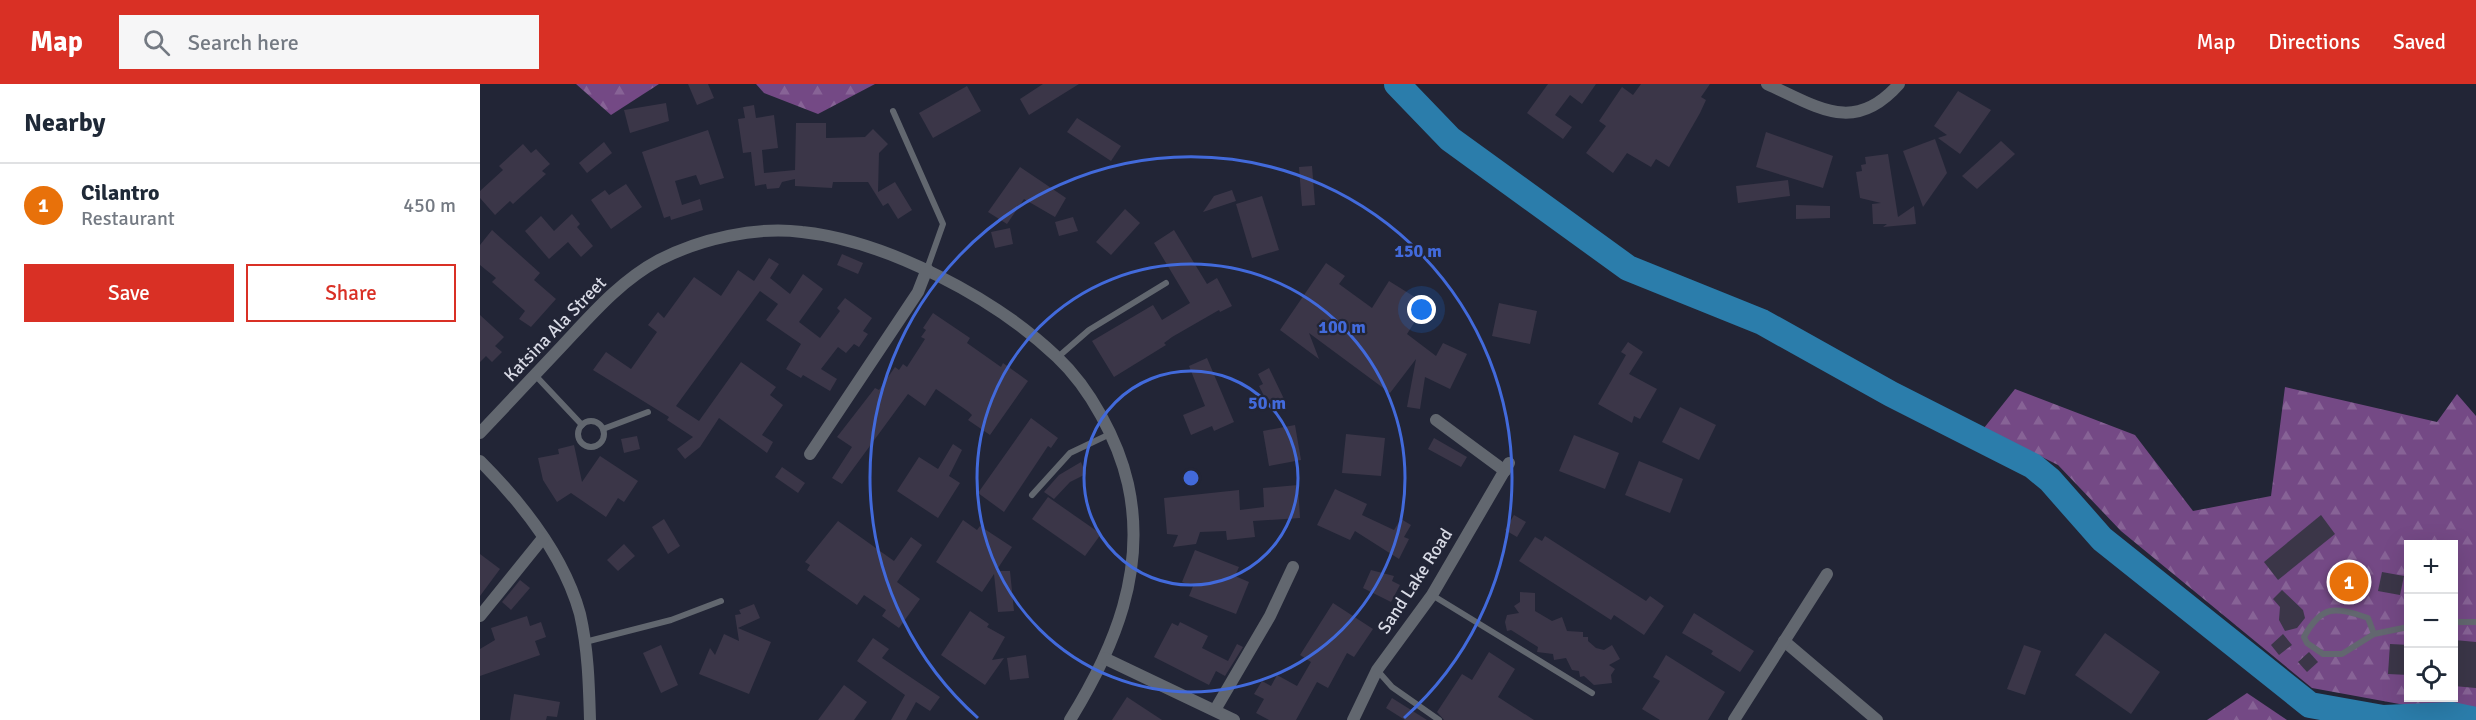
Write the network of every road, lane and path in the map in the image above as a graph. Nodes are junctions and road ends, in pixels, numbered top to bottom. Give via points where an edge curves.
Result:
1 (1767, 84) edge
2 (1899, 84) edge
3 (893, 111) dead end
4 (927, 269) junction
5 (1166, 284) dead end
6 (1057, 357) junction
7 (535, 375) junction
8 (648, 412) dead end
9 (1436, 420) dead end
10 (582, 425) junction
11 (603, 429) junction
12 (480, 433) edge
13 (1110, 434) junction
14 (810, 454) dead end
15 (480, 461) edge
16 (1032, 495) dead end
17 (543, 538) junction
18 (1293, 567) dead end
19 (1827, 574) dead end
20 (1432, 595) junction
21 (721, 601) dead end
22 (480, 616) edge
23 (2458, 622) edge
24 (2476, 622) edge
25 (2404, 628) edge
26 (2374, 633) junction
27 (1784, 641) junction
28 (584, 642) junction
29 (1104, 658) junction
30 (1377, 669) junction
31 (1592, 693) dead end
32 (1215, 710) junction
33 (590, 720) edge
34 (1070, 720) edge
35 (1234, 720) edge
36 (1353, 720) edge
37 (1439, 720) edge
38 (1734, 720) edge
39 (1877, 720) edge

1 - 2 street via 1828,111 1859,113 1888,97
3 - 4 lane via 943,224
4 - 6 street, Katsina Ala Street via 1001,314
4 - 7 street, Katsina Ala Street via 838,237 799,231 758,232 715,240 660,260 614,290
4 - 14 street via 918,292
5 - 6 lane via 1089,330
6 - 13 street, Katsina Ala Street via 1088,396
7 - 10 lane
7 - 12 street, Katsina Ala Street
8 - 11 lane
9 - 20 street, Sand Lake Road via 1507,467
10 - 11 lane via 596,422
10 - 11 lane via 579,439 590,447 603,441
13 - 16 lane via 1070,453
13 - 29 street, Katsina Ala Street via 1128,483 1135,541 1126,603
15 - 17 street
17 - 22 street
17 - 28 street via 559,563 579,613
18 - 32 street via 1270,616
19 - 27 street
20 - 30 street, Sand Lake Road
20 - 31 lane
21 - 28 lane via 671,620
23 - 24 lane
25 - 26 lane
26 - 26 lane via 2368,618 2332,609 2314,619 2304,637 2323,654 2343,654
27 - 38 street
27 - 39 street
28 - 33 street
29 - 32 street
29 - 34 street, Katsina Ala Street
30 - 36 street, Sand Lake Road
30 - 37 lane via 1392,687
32 - 35 street

